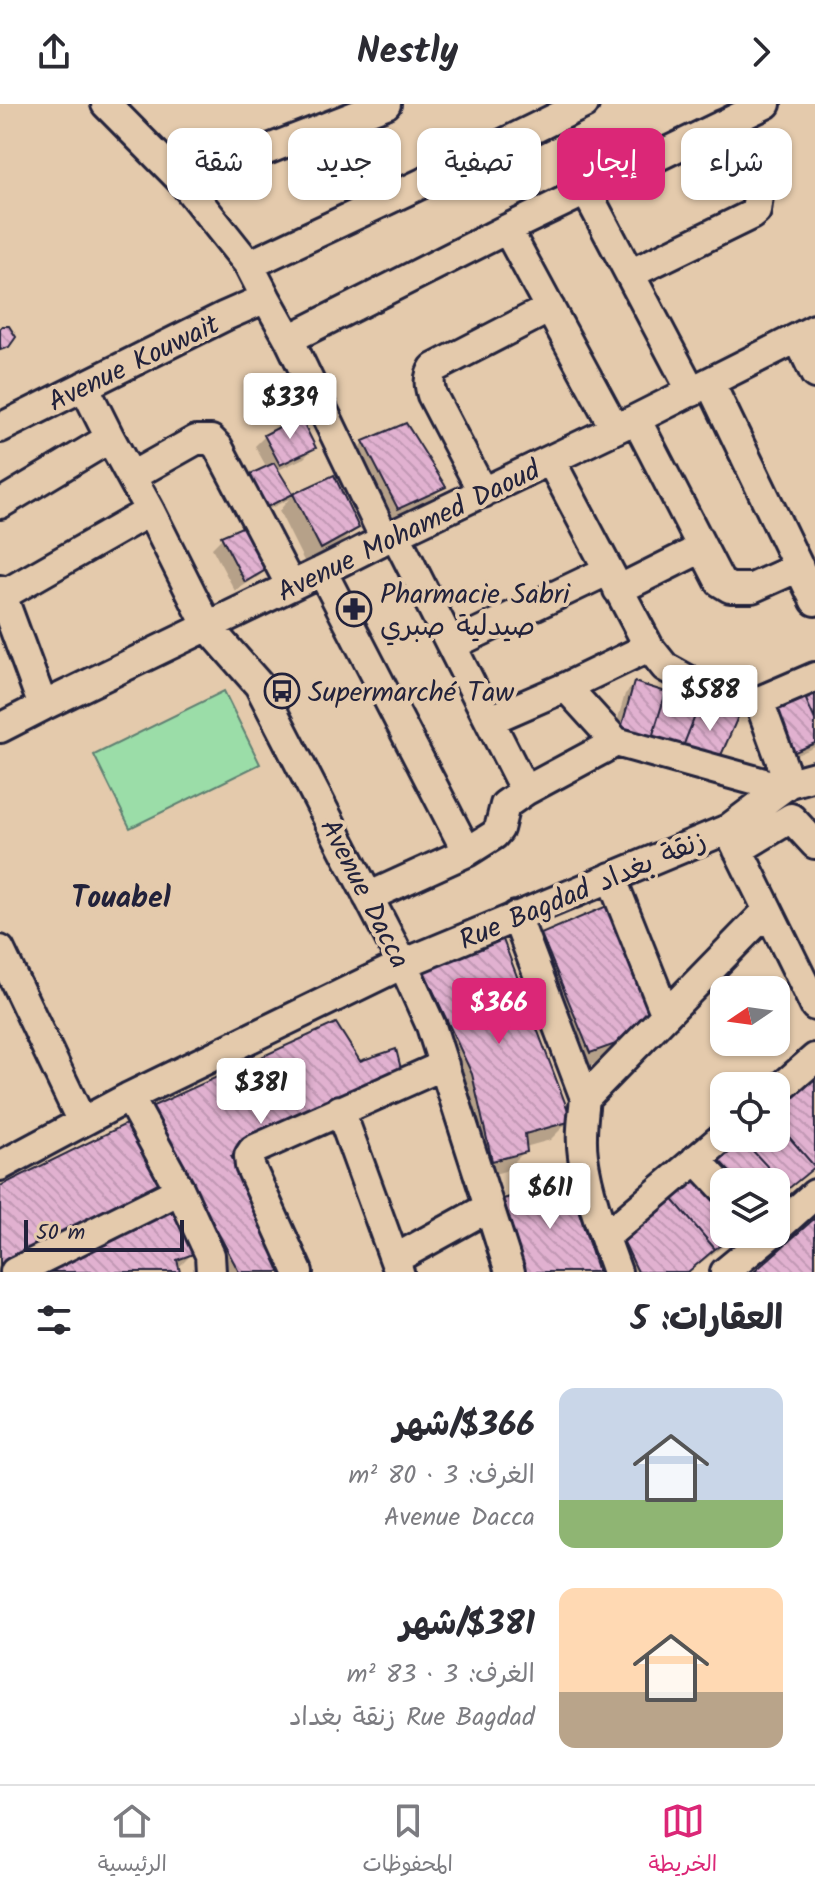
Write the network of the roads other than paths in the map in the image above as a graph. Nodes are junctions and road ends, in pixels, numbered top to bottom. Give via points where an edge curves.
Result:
1 (106, 104) edge
2 (386, 104) edge
3 (584, 104) edge
4 (766, 104) edge
5 (722, 125) junction
6 (272, 148) edge
7 (665, 153) edge
8 (167, 166) edge
9 (197, 200) edge
10 (567, 200) edge
11 (591, 200) edge
12 (507, 229) junction
13 (249, 265) junction
14 (630, 274) junction
15 (266, 298) junction
16 (550, 308) junction
17 (806, 334) edge
18 (289, 339) junction
19 (815, 374) edge
20 (84, 386) junction
21 (701, 387) junction
22 (626, 424) junction
23 (0, 428) edge
24 (110, 438) junction
25 (551, 461) junction
26 (132, 476) junction
27 (483, 493) junction
28 (0, 504) edge
29 (150, 511) junction
30 (390, 536) junction
31 (702, 548) junction
32 (799, 567) junction
33 (322, 571) junction
34 (613, 580) junction
35 (291, 586) junction
36 (2, 593) edge
37 (815, 601) edge
38 (208, 627) junction
39 (452, 645) junction
40 (649, 647) junction
41 (815, 677) edge
42 (566, 687) junction
43 (759, 701) junction
44 (43, 706) junction
45 (490, 720) junction
46 (0, 728) edge
47 (616, 742) junction
48 (795, 782) edge
49 (525, 791) junction
50 (733, 840) junction
51 (815, 844) edge
52 (467, 852) junction
53 (611, 877) junction
54 (368, 897) junction
55 (767, 911) junction
56 (516, 916) junction
57 (0, 950) edge
58 (403, 964) junction
59 (815, 1006) edge
60 (666, 1015) junction
61 (815, 1058) edge
62 (444, 1065) junction
63 (790, 1080) edge
64 (129, 1097) junction
65 (585, 1098) junction
66 (340, 1110) junction
67 (82, 1122) junction
68 (710, 1148) edge
69 (696, 1159) junction
70 (0, 1166) edge
71 (710, 1174) edge
72 (180, 1190) junction
73 (815, 1194) edge
74 (489, 1207) junction
75 (790, 1216) edge
76 (605, 1237) junction
77 (753, 1248) edge
78 (397, 1266) edge
79 (15, 1272) edge
80 (211, 1272) edge
81 (298, 1272) edge
82 (510, 1272) edge
83 (617, 1272) edge
84 (725, 1272) edge

1 - 8 street
2 - 6 street
3 - 13 street
4 - 5 street
5 - 7 street
5 - 14 street via 758,196 756,211
9 - 13 street
10 - 12 street
11 - 14 street
12 - 16 street
12 - 18 street
13 - 15 street
14 - 21 street
15 - 18 street
15 - 20 street, Avenue Kouwait
16 - 22 street
16 - 27 street via 430,374 432,395
17 - 19 street
17 - 21 street, Avenue Mohamed Daoud
18 - 30 street
20 - 23 street, Avenue Kouwait
20 - 24 street, Avenue Dacca
21 - 22 street, Avenue Mohamed Daoud
21 - 32 street
22 - 25 street, Avenue Mohamed Daoud
22 - 31 street
24 - 26 street, Avenue Dacca
24 - 28 street
25 - 27 street, Avenue Mohamed Daoud
25 - 34 street
26 - 29 street, Avenue Dacca
26 - 35 street via 196,440 211,440
27 - 30 street, Avenue Mohamed Daoud
29 - 36 street
29 - 38 street, Avenue Dacca
30 - 33 street, Avenue Mohamed Daoud
30 - 39 street
31 - 32 street via 720,582 730,588 752,588
31 - 34 street
32 - 37 street
33 - 35 street, Avenue Mohamed Daoud
33 - 52 street
34 - 39 street
34 - 40 street
35 - 38 street, Avenue Mohamed Daoud
36 - 44 street
38 - 44 street, Avenue Mohamed Daoud
38 - 54 street, Avenue Dacca via 259,685
39 - 45 street
40 - 42 street
40 - 43 street via 665,667 699,686
41 - 43 street
42 - 45 street
42 - 47 street
43 - 48 street
44 - 46 street, Avenue Mohamed Daoud
45 - 49 street
47 - 48 street
47 - 49 street
48 - 50 street, Rue Bagdad زنقة بغداد
49 - 52 street via 505,805 494,835
50 - 51 street via 791,818
50 - 53 street, Rue Bagdad زنقة بغداد
50 - 55 street
52 - 54 street
53 - 56 street, Rue Bagdad زنقة بغداد
53 - 60 street
54 - 58 street, Avenue Dacca
55 - 59 street
55 - 60 street
56 - 58 street, Rue Bagdad زنقة بغداد
56 - 65 street
57 - 67 street
58 - 62 street, Avenue Dacca
58 - 64 street, Rue Bagdad زنقة بغداد
60 - 65 street
61 - 63 street
62 - 66 street
62 - 74 street, Avenue Dacca
64 - 67 street, Rue Bagdad زنقة بغداد
64 - 72 street
65 - 76 street via 583,1153
66 - 78 street
66 - 81 street via 249,1156
67 - 70 street, Rue Bagdad زنقة بغداد
68 - 69 street
69 - 71 street
69 - 76 street
72 - 79 street
72 - 80 street via 210,1255
73 - 75 street
74 - 78 street
74 - 82 street, Avenue Dacca
76 - 83 street
77 - 84 street

